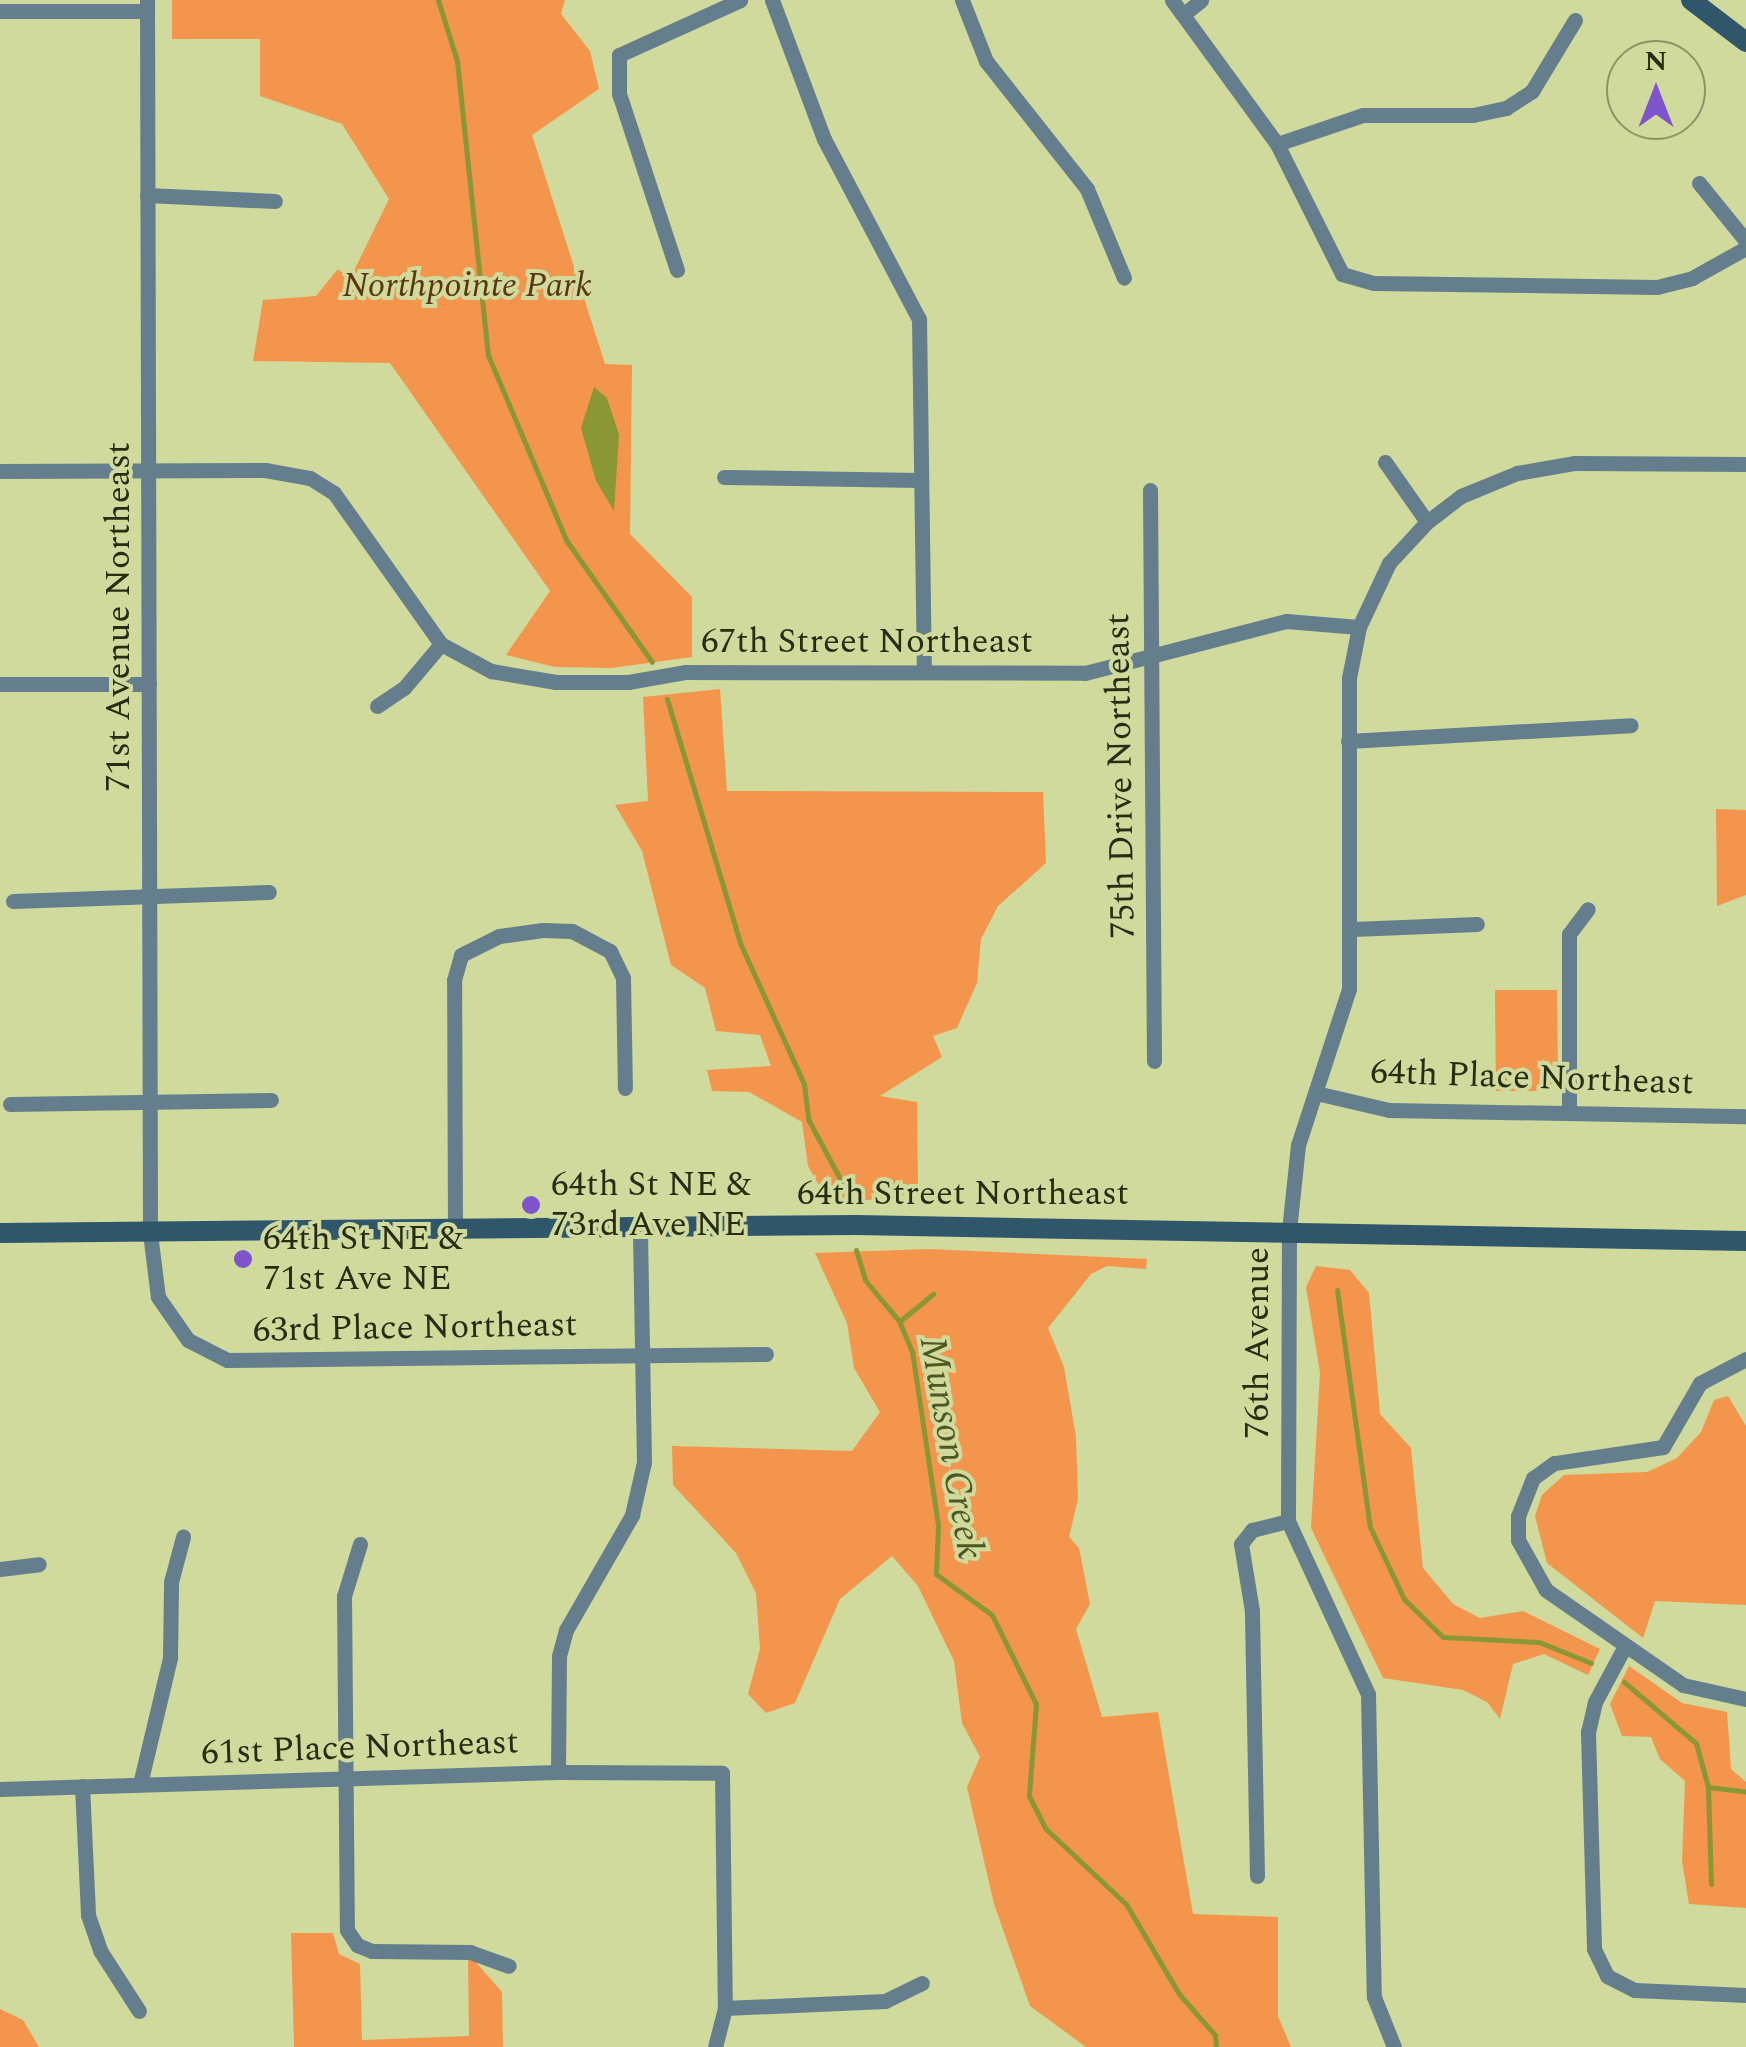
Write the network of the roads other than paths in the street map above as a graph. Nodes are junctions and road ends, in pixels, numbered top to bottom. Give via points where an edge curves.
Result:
1 (740, 0) edge
2 (772, 0) edge
3 (962, 0) edge
4 (1172, 0) edge
5 (1201, 0) edge
6 (1691, 0) edge
7 (147, 6) edge
8 (0, 11) edge
9 (1184, 14) junction
10 (1575, 20) dead end
11 (1746, 42) edge
12 (1277, 144) junction
13 (1700, 184) dead end
14 (148, 195) junction
15 (276, 201) dead end
16 (1746, 245) edge
17 (677, 270) dead end
18 (1124, 278) dead end
19 (1385, 462) dead end
20 (1746, 464) edge
21 (149, 470) junction
22 (0, 472) edge
23 (724, 477) dead end
24 (920, 480) junction
25 (1150, 490) dead end
26 (1427, 522) junction
27 (1358, 626) junction
28 (441, 644) junction
29 (1150, 657) junction
30 (924, 672) junction
31 (0, 684) edge
32 (149, 684) junction
33 (377, 706) dead end
34 (1631, 724) dead end
35 (1348, 741) junction
36 (268, 892) dead end
37 (150, 897) junction
38 (13, 901) dead end
39 (1588, 908) dead end
40 (1478, 924) dead end
41 (1353, 929) junction
42 (1154, 1062) dead end
43 (625, 1088) dead end
44 (1316, 1093) junction
45 (271, 1100) dead end
46 (150, 1102) junction
47 (10, 1104) dead end
48 (1569, 1113) junction
49 (1746, 1116) edge
50 (640, 1226) junction
51 (456, 1228) junction
52 (1289, 1230) junction
53 (0, 1233) edge
54 (150, 1233) junction
55 (1746, 1240) edge
56 (766, 1354) dead end
57 (643, 1356) junction
58 (1746, 1359) edge
59 (1288, 1521) junction
60 (182, 1538) dead end
61 (360, 1544) dead end
62 (39, 1564) dead end
63 (0, 1569) edge
64 (1625, 1646) junction
65 (1746, 1700) edge
66 (558, 1772) junction
67 (343, 1778) junction
68 (140, 1784) junction
69 (82, 1786) junction
70 (0, 1789) edge
71 (1257, 1876) dead end
72 (509, 1966) dead end
73 (922, 1983) dead end
74 (1746, 1995) edge
75 (725, 2008) junction
76 (138, 2011) dead end
77 (715, 2047) edge
78 (1394, 2047) edge

1 - 17 street via 619,56 619,94
2 - 24 street via 824,138 914,300
3 - 18 street via 986,61 1086,189
4 - 9 street
5 - 9 street
6 - 11 main road
7 - 8 street
7 - 14 street, 71st Avenue Northeast
9 - 12 street
10 - 12 street via 1532,90 1506,108 1473,115 1363,114
12 - 16 street via 1342,274 1374,283 1657,287 1692,278
13 - 16 street
14 - 15 street
14 - 21 street, 71st Avenue Northeast
19 - 26 street
20 - 26 street via 1576,463 1518,473 1461,496
21 - 22 street, 67th Street Northeast
21 - 28 street, 67th Street Northeast via 264,470 310,478 334,493
21 - 32 street, 71st Avenue Northeast
23 - 24 street
24 - 30 street
25 - 29 street, 75th Drive Northeast
26 - 27 street via 1390,563
27 - 29 street, 67th Street Northeast via 1286,621
27 - 35 street, 76th Avenue
28 - 30 street, 67th Street Northeast via 491,671 556,682 628,682 686,672
28 - 33 street via 404,688
29 - 30 street, 67th Street Northeast via 1085,673
29 - 42 street, 75th Drive Northeast
31 - 32 street
32 - 37 street, 71st Avenue Northeast
34 - 35 street
35 - 41 street, 76th Avenue
36 - 37 street
37 - 38 street
37 - 46 street, 71st Avenue Northeast
39 - 48 street via 1569,934
40 - 41 street
41 - 44 street, 76th Avenue via 1340,1032
43 - 51 street via 619,963 595,939 558,931 499,936 461,955 454,980
44 - 48 street, 64th Place Northeast via 1389,1110
44 - 52 street, 76th Avenue via 1298,1144
45 - 46 street
46 - 47 street
46 - 54 street, 71st Avenue Northeast
48 - 49 street, 64th Place Northeast
50 - 51 main road, 64th Street Northeast
50 - 52 main road, 64th Street Northeast
50 - 57 street
51 - 54 main road, 64th Street Northeast
52 - 55 main road, 64th Street Northeast
52 - 59 street, 76th Avenue
53 - 54 main road, 64th Street Northeast
54 - 57 street, 63rd Place Northeast via 158,1298 169,1320 205,1354 226,1360
56 - 57 street, 63rd Place Northeast
57 - 66 street via 640,1492 566,1630 559,1656
58 - 64 street via 1700,1383 1664,1447 1631,1457 1577,1456 1534,1478 1518,1516 1518,1540 1531,1572
59 - 71 street via 1252,1530 1241,1544 1252,1612
59 - 78 street, 76th Avenue via 1368,1694 1374,1996
60 - 68 street via 172,1582 170,1658
61 - 67 street via 344,1596
62 - 63 street
64 - 65 street via 1683,1685
64 - 74 street via 1595,1702 1586,1753 1590,1931 1607,1976 1646,1992
66 - 67 street, 61st Place Northeast
66 - 75 street, 61st Place Northeast via 722,1774
67 - 68 street, 61st Place Northeast
67 - 72 street via 344,1918 357,1945 372,1951 480,1953
68 - 69 street, 61st Place Northeast
69 - 70 street, 61st Place Northeast
69 - 76 street via 88,1915 101,1952
73 - 75 street via 885,2001
75 - 77 street

